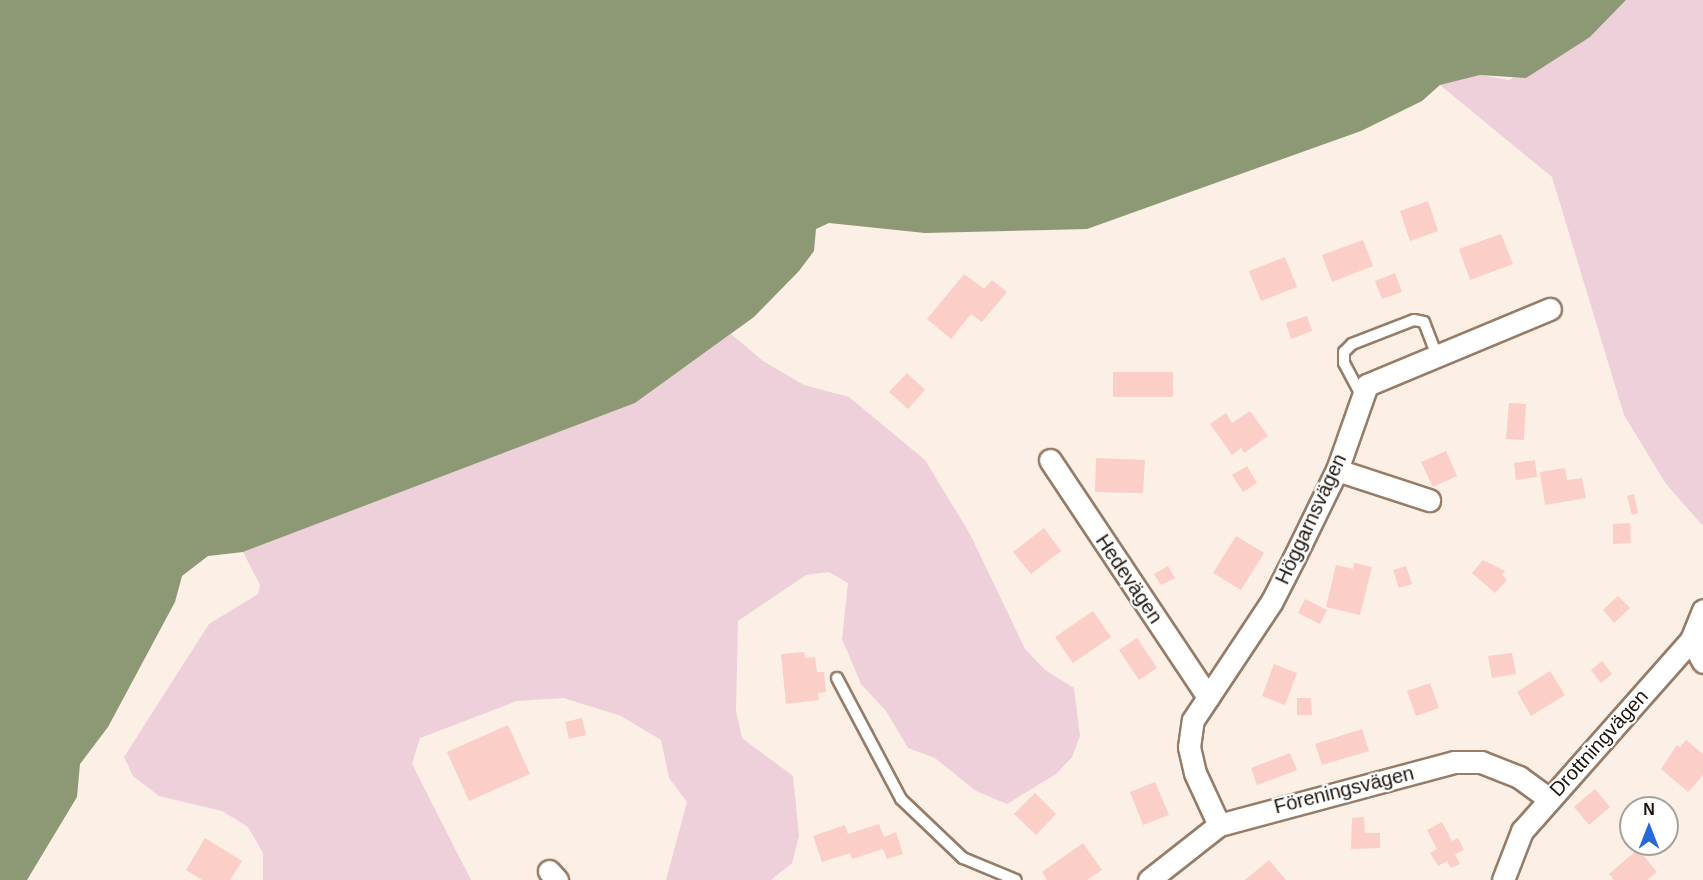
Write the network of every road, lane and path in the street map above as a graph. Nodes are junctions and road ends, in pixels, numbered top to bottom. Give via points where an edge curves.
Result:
1 (1550, 309) dead end
2 (1436, 354) junction
3 (1361, 395) junction
4 (1050, 460) dead end
5 (1337, 470) junction
6 (1429, 500) dead end
7 (1703, 610) edge
8 (1691, 640) junction
9 (1703, 662) edge
10 (837, 678) dead end
11 (1208, 697) junction
12 (1549, 799) junction
13 (1218, 825) junction
14 (1016, 880) edge
15 (1149, 880) edge
16 (1503, 880) edge

1 - 2 street
2 - 3 street via 1374,379
2 - 3 lane via 1424,322 1414,320 1352,344 1344,352 1344,363
3 - 5 street, Höggarnsvägen
4 - 11 street, Hedevägen
5 - 6 street
5 - 11 street, Höggarnsvägen via 1272,601
7 - 8 street, Drottningvägen
8 - 9 street
8 - 12 street, Drottningvägen
10 - 14 lane via 901,800 963,858
11 - 13 street, Höggarnsvägen via 1193,720 1189,747
12 - 13 street, Föreningsvägen via 1519,777 1491,766 1454,762
12 - 16 street, Drottningvägen via 1522,831
13 - 15 street, Föreningsvägen

